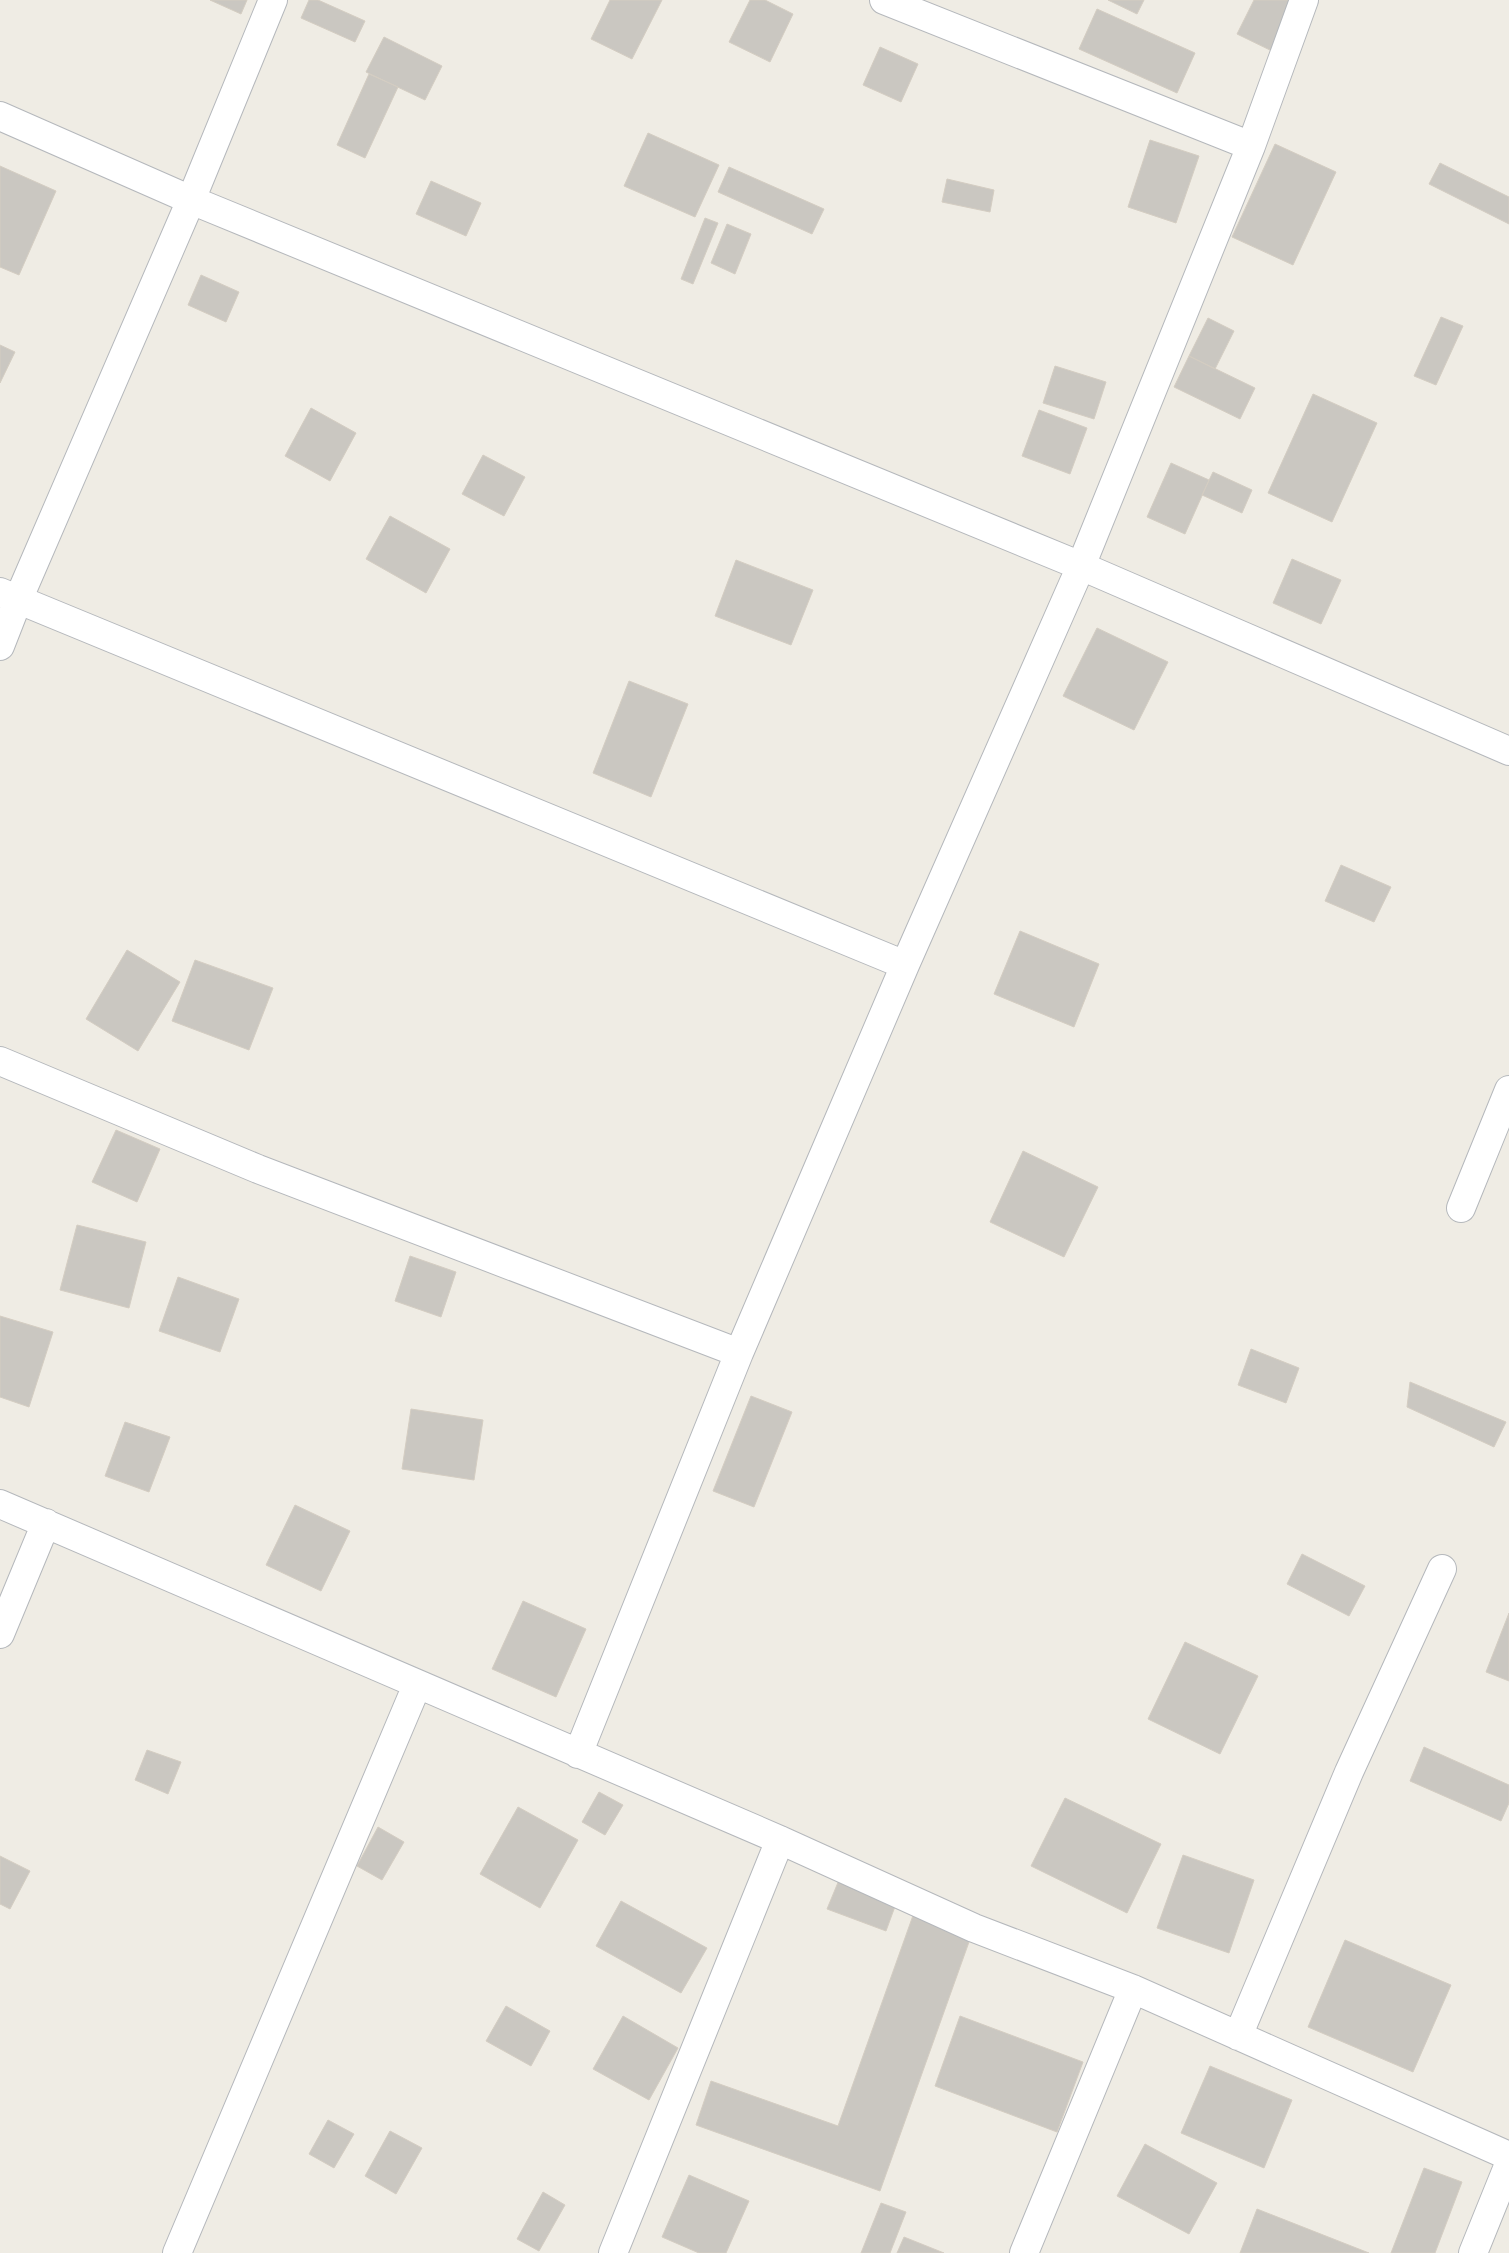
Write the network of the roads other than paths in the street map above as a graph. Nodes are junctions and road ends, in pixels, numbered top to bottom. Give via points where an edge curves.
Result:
1 (273, 0) edge
2 (884, 0) edge
3 (1304, 0) edge
4 (0, 116) edge
5 (1251, 146) junction
6 (191, 200) junction
7 (1081, 566) junction
8 (9, 596) edge
9 (0, 646) edge
10 (1509, 751) edge
11 (904, 965) junction
12 (0, 1061) edge
13 (1509, 1090) edge
14 (1461, 1208) dead end
15 (739, 1353) junction
16 (0, 1504) edge
17 (46, 1523) junction
18 (1442, 1569) dead end
19 (0, 1634) edge
20 (417, 1685) junction
21 (578, 1754) junction
22 (780, 1840) junction
23 (1133, 1989) junction
24 (1238, 2036) junction
25 (1509, 2156) edge
26 (1509, 2164) edge
27 (178, 2253) edge
28 (613, 2253) edge
29 (1024, 2253) edge
30 (1473, 2253) edge

1 - 6 street
2 - 5 street
3 - 5 street
4 - 6 street
5 - 7 street
6 - 7 street
6 - 8 street
7 - 10 street
7 - 11 street
8 - 9 street
8 - 11 street
11 - 15 street
12 - 15 street via 258,1169
13 - 14 street
15 - 21 street
16 - 17 street
17 - 19 street
17 - 20 street
18 - 24 street via 1349,1772
20 - 21 street
20 - 27 street
21 - 22 street
22 - 23 street via 974,1928
22 - 28 street
23 - 24 street
23 - 29 street
24 - 25 street
26 - 30 street

